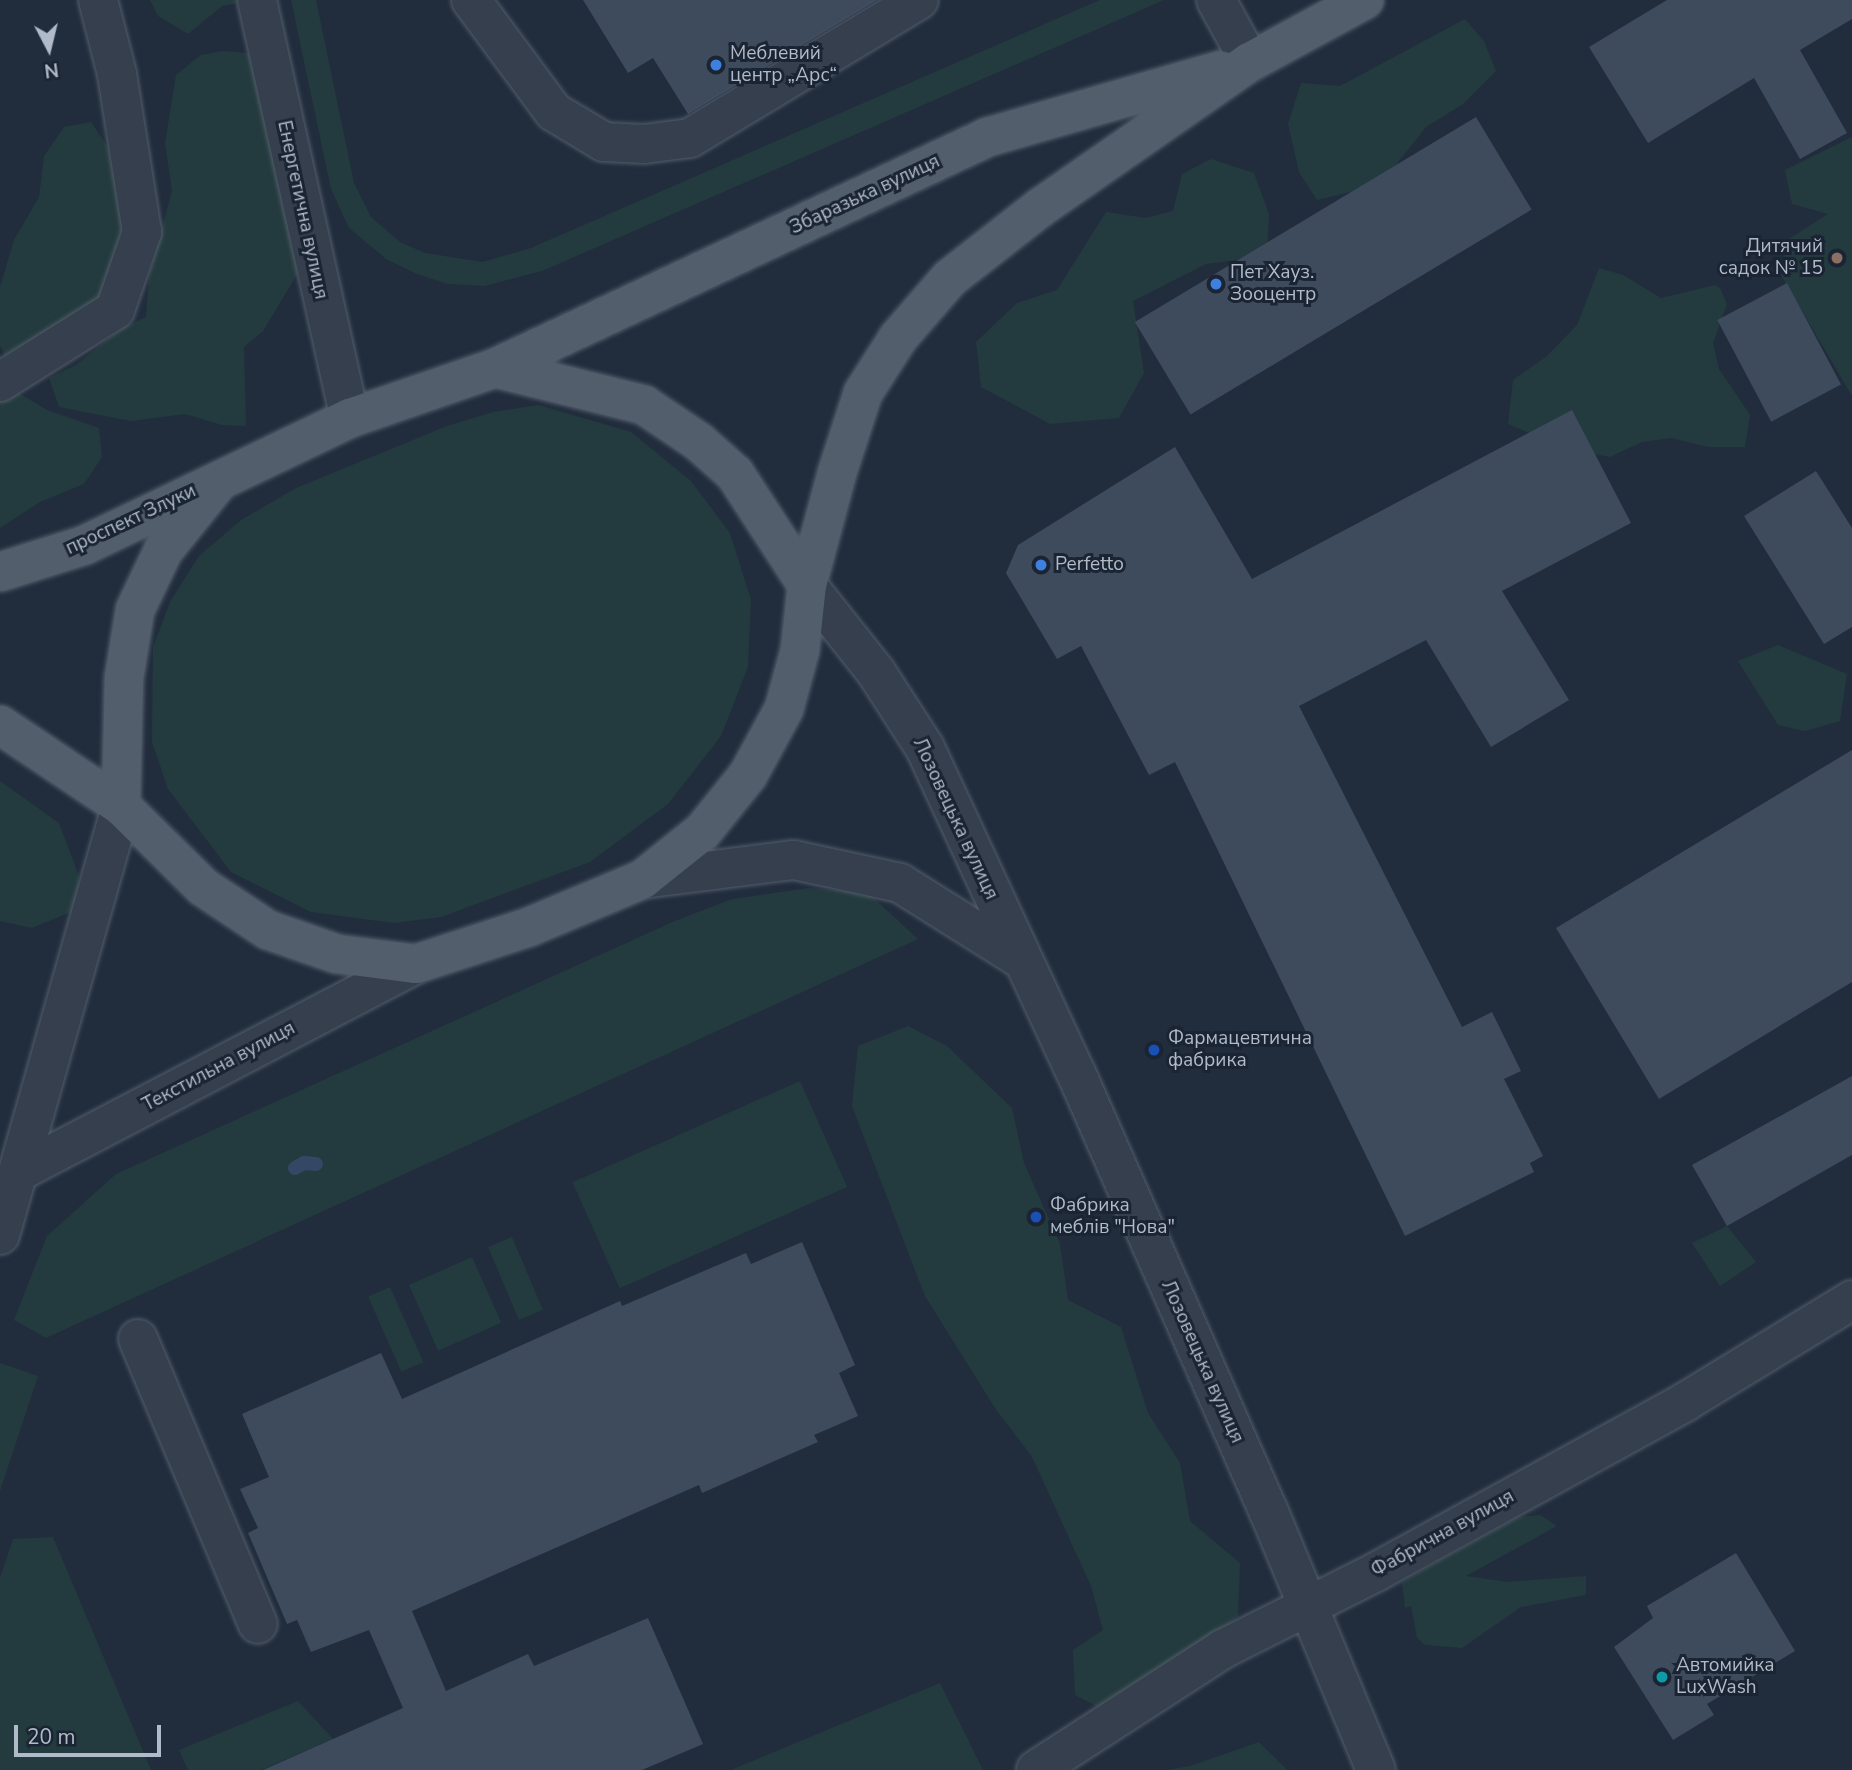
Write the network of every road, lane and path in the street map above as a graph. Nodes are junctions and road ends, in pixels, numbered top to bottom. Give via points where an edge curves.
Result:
1 (98, 0) edge
2 (257, 0) edge
3 (471, 0) edge
4 (919, 0) edge
5 (1216, 0) edge
6 (1364, 0) edge
7 (1250, 62) junction
8 (495, 368) junction
9 (0, 382) edge
10 (351, 418) junction
11 (222, 478) junction
12 (0, 572) edge
13 (807, 585) junction
14 (0, 725) edge
15 (121, 806) junction
16 (643, 879) junction
17 (1019, 958) junction
18 (416, 964) junction
19 (22, 1170) junction
20 (0, 1235) edge
21 (1852, 1300) edge
22 (138, 1339) dead end
23 (1307, 1605) junction
24 (258, 1624) dead end
25 (1036, 1770) edge
26 (1376, 1770) edge

1 - 9 street via 117,74 142,232 115,310
2 - 10 street, Енергетична вулиця
3 - 4 street via 554,112 604,142 644,144 690,138
5 - 7 street
6 - 7 main road, Збаразька вулиця
7 - 8 main road, Збаразька вулиця via 988,137
7 - 13 main road, Збаразька вулиця via 1041,207 950,278 898,338 863,393
8 - 10 main road, Збаразька вулиця
8 - 13 main road via 644,405 699,442 735,474
10 - 11 main road, проспект Злуки
11 - 12 main road, проспект Злуки via 85,545
11 - 15 main road via 163,551 135,610 124,678
13 - 16 main road, Збаразька вулиця via 800,650 784,709 748,775 703,831
13 - 17 street, Лозовецька вулиця via 876,672 925,748
14 - 15 main road
15 - 18 main road via 203,887 268,930 337,954
15 - 19 street
16 - 17 street, Лозовецька вулиця via 794,860 900,883
16 - 18 main road, Збаразька вулиця via 529,927
17 - 23 street, Лозовецька вулиця via 1077,1075
18 - 19 street, Текстильна вулиця
19 - 20 street
21 - 23 street, Фабрична вулиця via 1685,1402 1376,1572
22 - 24 street
23 - 25 street, Фабрична вулиця via 1223,1649
23 - 26 street, Лозовецька вулиця

